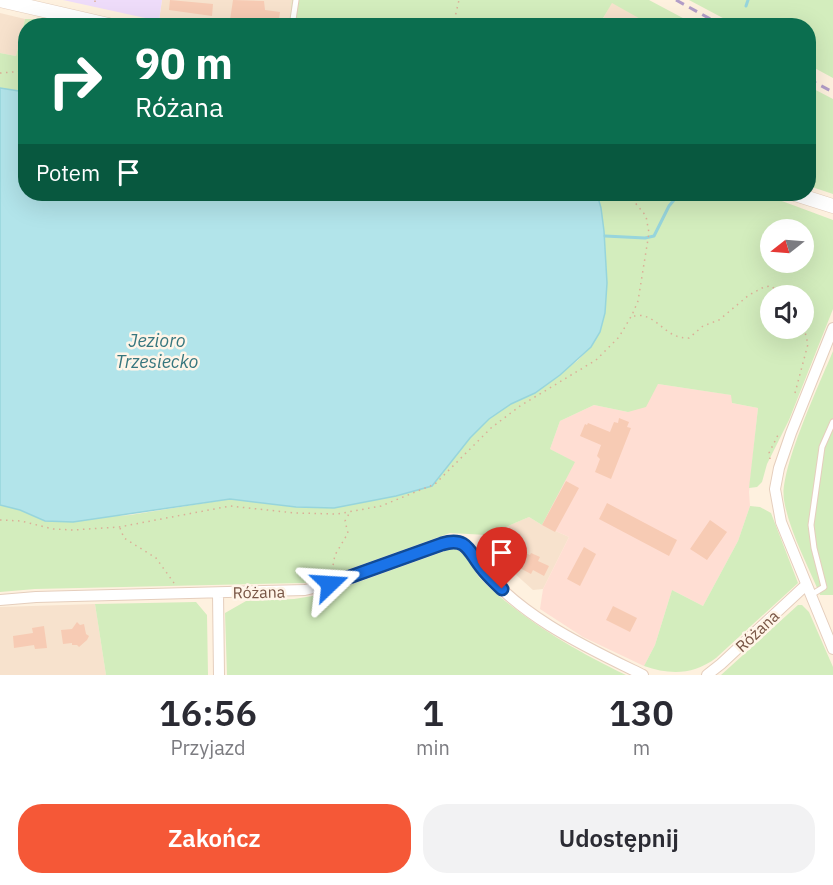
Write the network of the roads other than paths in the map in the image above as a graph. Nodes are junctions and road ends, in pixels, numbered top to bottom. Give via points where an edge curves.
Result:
1 (0, 0) edge
2 (296, 0) edge
3 (78, 18) edge
4 (293, 18) edge
5 (815, 201) edge
6 (833, 207) edge
7 (833, 328) edge
8 (833, 422) edge
9 (809, 590) junction
10 (218, 593) junction
11 (0, 600) edge
12 (833, 649) edge
13 (219, 675) edge
14 (644, 675) edge
15 (707, 675) edge

1 - 3 street
2 - 4 lane
5 - 6 street
7 - 9 street via 791,433 775,489 781,522
8 - 9 lane via 822,447 811,525 824,587
9 - 12 street
9 - 15 street, Różana
10 - 11 street, Różana
10 - 13 street
10 - 14 street, Różana via 316,588 457,541 468,547 502,589 549,625

